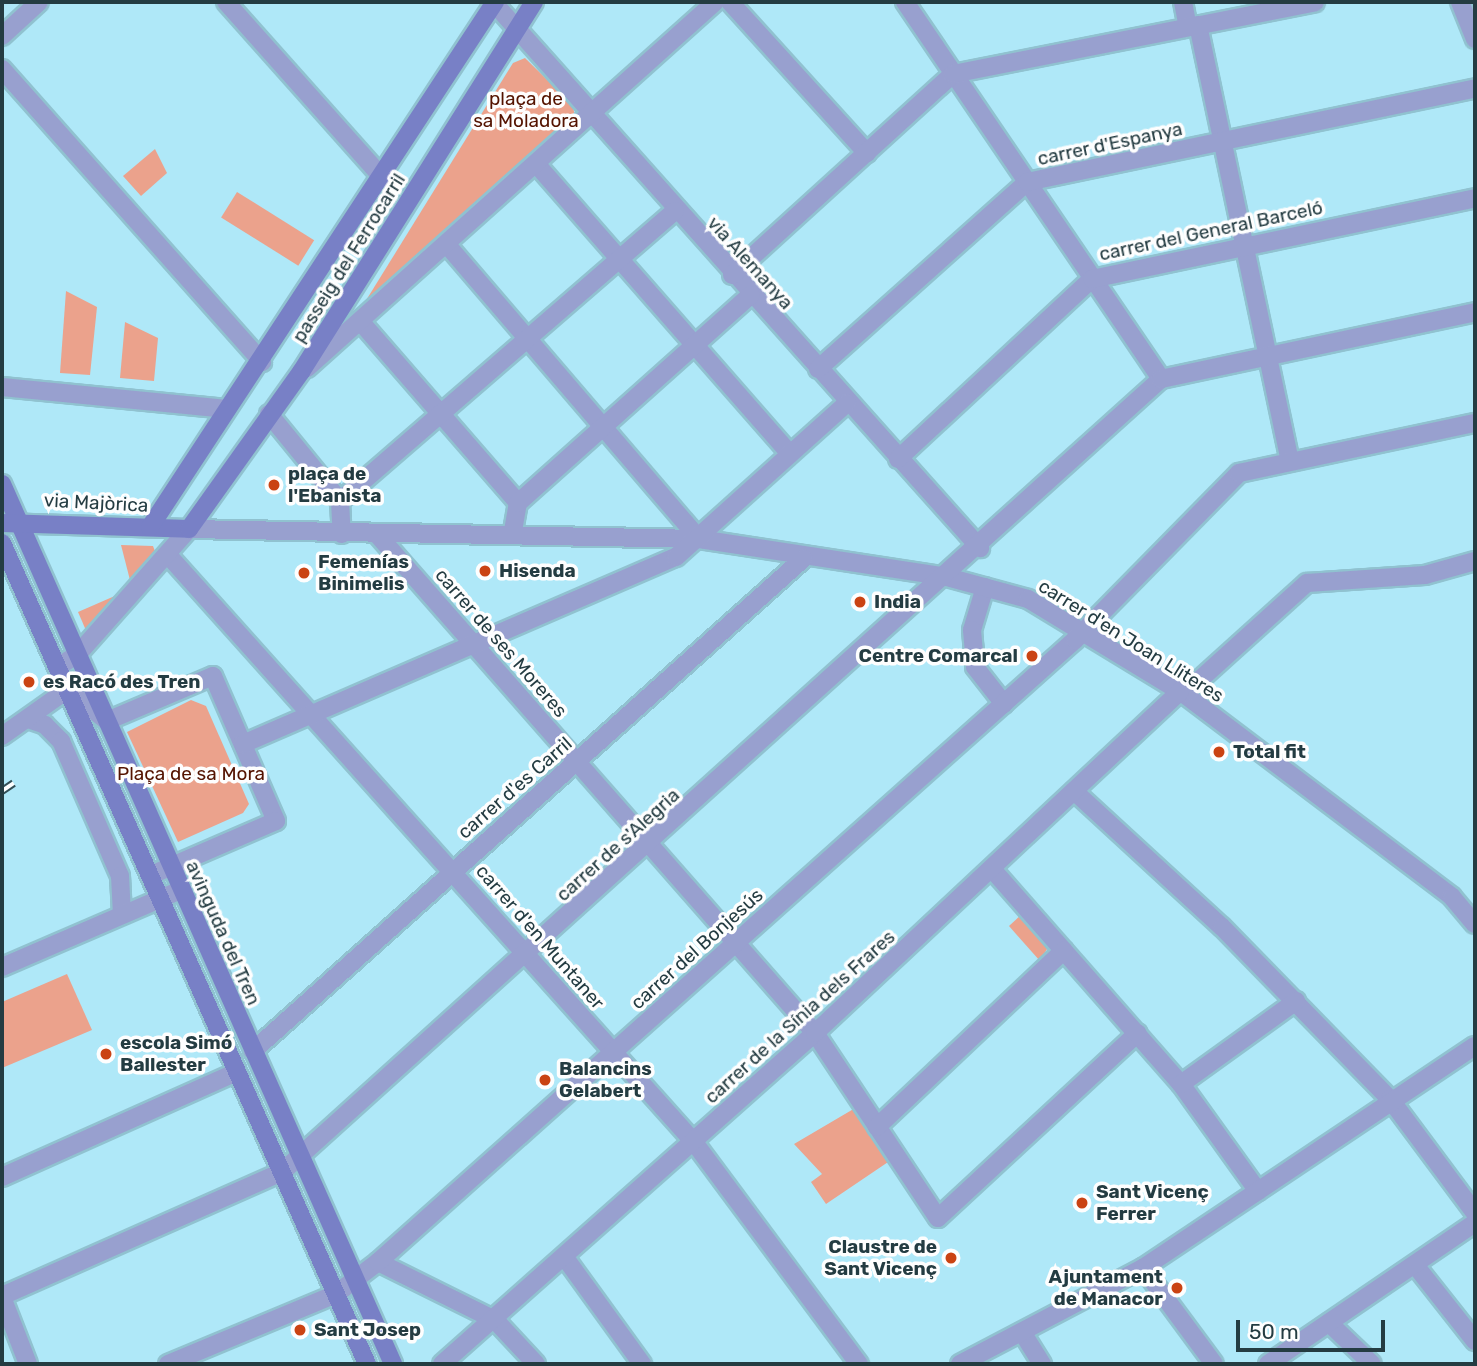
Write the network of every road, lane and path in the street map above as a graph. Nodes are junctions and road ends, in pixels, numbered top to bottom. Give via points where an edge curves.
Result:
1 (39, 2) edge
2 (226, 2) edge
3 (494, 2) edge
4 (534, 2) edge
5 (715, 2) edge
6 (730, 2) edge
7 (905, 2) edge
8 (1183, 2) edge
9 (1315, 2) edge
10 (1460, 2) edge
11 (1193, 26) junction
12 (516, 27) junction
13 (2, 36) edge
14 (1475, 39) edge
15 (2, 69) edge
16 (953, 74) junction
17 (1475, 88) edge
18 (594, 116) junction
19 (1226, 141) junction
20 (867, 153) junction
21 (538, 166) junction
22 (383, 178) junction
23 (1027, 183) junction
24 (1475, 198) edge
25 (675, 211) junction
26 (1248, 243) junction
27 (448, 246) junction
28 (620, 259) junction
29 (732, 275) junction
30 (1092, 279) junction
31 (751, 295) junction
32 (1475, 312) edge
33 (360, 321) junction
34 (529, 337) junction
35 (695, 345) junction
36 (1271, 354) junction
37 (262, 362) junction
38 (818, 369) junction
39 (301, 373) junction
40 (1161, 379) junction
41 (2, 387) edge
42 (847, 403) junction
43 (227, 409) junction
44 (269, 414) junction
45 (441, 414) junction
46 (1475, 424) edge
47 (604, 425) junction
48 (789, 453) junction
49 (898, 458) junction
50 (1290, 460) junction
51 (2, 484) edge
52 (340, 501) junction
53 (518, 503) junction
54 (9, 521) edge
55 (150, 527) junction
56 (189, 529) junction
57 (513, 531) junction
58 (376, 533) junction
59 (342, 534) junction
60 (699, 539) junction
61 (2, 543) edge
62 (980, 548) junction
63 (168, 555) junction
64 (804, 558) junction
65 (1475, 561) edge
66 (947, 578) junction
67 (985, 587) junction
68 (1080, 630) junction
69 (473, 643) junction
70 (77, 654) junction
71 (57, 667) junction
72 (67, 690) junction
73 (1182, 693) junction
74 (1004, 704) junction
75 (314, 714) junction
76 (27, 719) junction
77 (107, 721) junction
78 (2, 736) edge
79 (243, 744) junction
80 (577, 761) junction
81 (1074, 791) junction
82 (650, 845) junction
83 (170, 867) junction
84 (992, 869) junction
85 (454, 870) junction
86 (151, 875) junction
87 (181, 890) junction
88 (161, 898) junction
89 (122, 914) junction
90 (1475, 924) edge
91 (736, 942) junction
92 (1064, 950) junction
93 (526, 954) junction
94 (2, 967) edge
95 (1296, 1001) junction
96 (815, 1033) junction
97 (1138, 1033) junction
98 (1475, 1046) edge
99 (253, 1051) junction
100 (612, 1052) junction
101 (234, 1073) junction
102 (1181, 1084) junction
103 (1390, 1099) junction
104 (877, 1127) junction
105 (694, 1142) junction
106 (301, 1155) junction
107 (282, 1172) junction
108 (2, 1177) edge
109 (1258, 1191) junction
110 (1475, 1213) edge
111 (1475, 1223) edge
112 (566, 1259) junction
113 (377, 1262) junction
114 (1415, 1265) junction
115 (1143, 1268) junction
116 (356, 1279) junction
117 (336, 1293) junction
118 (2, 1297) edge
119 (495, 1320) junction
120 (1329, 1323) junction
121 (1022, 1332) junction
122 (1475, 1341) edge
123 (1278, 1361) edge
124 (28, 1364) edge
125 (168, 1364) edge
126 (367, 1364) edge
127 (393, 1364) edge
128 (442, 1364) edge
129 (536, 1364) edge
130 (642, 1364) edge
131 (859, 1364) edge
132 (960, 1364) edge
133 (1042, 1364) edge
134 (1213, 1364) edge
135 (1373, 1364) edge

1 - 13 street
2 - 22 street
3 - 12 street, via Alemanya
3 - 22 main road, passeig del Ferrocarril
4 - 12 main road, passeig del Ferrocarril
5 - 18 street
6 - 20 street
7 - 16 street
8 - 11 street
9 - 11 street
10 - 14 street
11 - 16 street
11 - 19 street
12 - 18 street, via Alemanya
12 - 39 main road, passeig del Ferrocarril
15 - 37 street
16 - 20 street
16 - 23 street
17 - 19 street, carrer d'Espanya
18 - 21 street
18 - 25 street, via Alemanya
19 - 23 street, carrer d'Espanya
19 - 26 street
20 - 29 street
21 - 27 street
21 - 28 street
22 - 37 main road, passeig del Ferrocarril
23 - 30 street
23 - 38 street, carrer d'Espanya
24 - 26 street, carrer del General Barceló
25 - 28 street
25 - 29 street, via Alemanya
26 - 30 street, carrer del General Barceló
26 - 36 street
27 - 33 street
27 - 34 street
28 - 34 street
28 - 35 street
29 - 31 street, via Alemanya
30 - 40 street
30 - 49 street, carrer del General Barceló
31 - 35 street
31 - 38 street, via Alemanya
32 - 36 street
33 - 39 street
33 - 45 street
34 - 45 street
34 - 47 street
35 - 47 street
35 - 48 street
36 - 40 street
36 - 50 street
37 - 43 main road, passeig del Ferrocarril
38 - 42 street, via Alemanya
39 - 44 main road, passeig del Ferrocarril
40 - 62 street, carrer de s'Alegria
41 - 43 street
42 - 48 street
42 - 49 street, via Alemanya
43 - 55 main road, passeig del Ferrocarril
44 - 52 street
44 - 56 main road, passeig del Ferrocarril
45 - 52 street
45 - 53 street
46 - 50 street, carrer del Bonjesús
47 - 53 street
47 - 60 street
48 - 60 street
49 - 62 street, via Alemanya
50 - 68 street, carrer del Bonjesús via 1239,474
51 - 54 main road, avinguda del Tren
52 - 59 street
53 - 57 street
54 - 55 main road, via Majòrica
54 - 70 main road, avinguda del Tren
55 - 56 main road, via Majòrica
56 - 59 street, carrer d'en Joan Lliteres
56 - 63 street
57 - 58 street, carrer d'en Joan Lliteres
57 - 60 street, carrer d'en Joan Lliteres
58 - 59 street, carrer d'en Joan Lliteres
58 - 69 street, carrer de ses Moreres
60 - 64 street, carrer d'en Joan Lliteres
60 - 69 street via 676,557
61 - 71 main road
62 - 66 street, carrer de s'Alegria
63 - 70 street
63 - 75 street, carrer d'en Muntaner
64 - 66 street, carrer d'en Joan Lliteres
64 - 80 street, carrer d'es Carril
65 - 73 street, carrer de la Sínia dels Frares via 1425,575 1307,583
66 - 67 street, carrer d'en Joan Lliteres
66 - 82 street, carrer de s'Alegria
67 - 68 street, carrer d'en Joan Lliteres via 1028,599
67 - 74 street via 972,630 975,667
68 - 73 street, carrer d'en Joan Lliteres
68 - 74 street, carrer del Bonjesús
69 - 75 street
69 - 80 street, carrer de ses Moreres
70 - 71 street
70 - 77 main road, avinguda del Tren
71 - 72 main road
72 - 76 street
72 - 77 street
72 - 86 main road
73 - 81 street, carrer de la Sínia dels Frares
73 - 90 street, carrer d'en Joan Lliteres via 1452,897
74 - 91 street, carrer del Bonjesús
75 - 79 street
75 - 85 street, carrer d'en Muntaner
76 - 78 street
76 - 89 street via 46,725 61,741 120,876
77 - 79 street via 213,676
77 - 83 main road, avinguda del Tren
79 - 83 street via 276,821
80 - 82 street, carrer de ses Moreres
80 - 85 street, carrer d'es Carril
81 - 84 street, carrer de la Sínia dels Frares
81 - 95 street
82 - 91 street, carrer de ses Moreres
82 - 93 street, carrer de s'Alegria
83 - 86 street
83 - 87 main road, avinguda del Tren
84 - 92 street
84 - 96 street, carrer de la Sínia dels Frares
85 - 93 street, carrer d'en Muntaner
85 - 99 street, carrer d'es Carril
86 - 88 main road
87 - 88 street
87 - 99 main road, avinguda del Tren
88 - 89 street
88 - 101 main road
89 - 94 street
91 - 96 street, carrer de ses Moreres
91 - 100 street, carrer del Bonjesús
92 - 97 street
92 - 104 street
93 - 100 street, carrer d'en Muntaner
93 - 106 street, carrer de s'Alegria
95 - 102 street
95 - 103 street
96 - 104 street, carrer de ses Moreres
96 - 105 street, carrer de la Sínia dels Frares
97 - 102 street
97 - 104 street, carrer de ses Moreres via 938,1218
98 - 103 street
99 - 106 main road, avinguda del Tren
100 - 105 street, carrer d'en Muntaner
100 - 113 street, carrer del Bonjesús
101 - 107 main road
101 - 108 street
102 - 109 street
103 - 109 street
103 - 110 street
105 - 112 street, carrer de la Sínia dels Frares
105 - 131 street, carrer d'en Muntaner
106 - 107 street, carrer de s'Alegria
106 - 116 main road, avinguda del Tren
107 - 117 main road
107 - 118 street, carrer de s'Alegria
109 - 115 street
111 - 114 street
112 - 119 street, carrer de la Sínia dels Frares
112 - 130 street
113 - 116 street, carrer del Bonjesús
113 - 119 street
114 - 120 street
114 - 122 street
115 - 121 street
115 - 134 street
116 - 117 street, carrer del Bonjesús
116 - 127 main road, avinguda del Tren
117 - 125 street, carrer del Bonjesús
117 - 126 main road
118 - 124 street
119 - 128 street, carrer de la Sínia dels Frares
119 - 129 street
120 - 123 street
120 - 135 street
121 - 132 street
121 - 133 street

